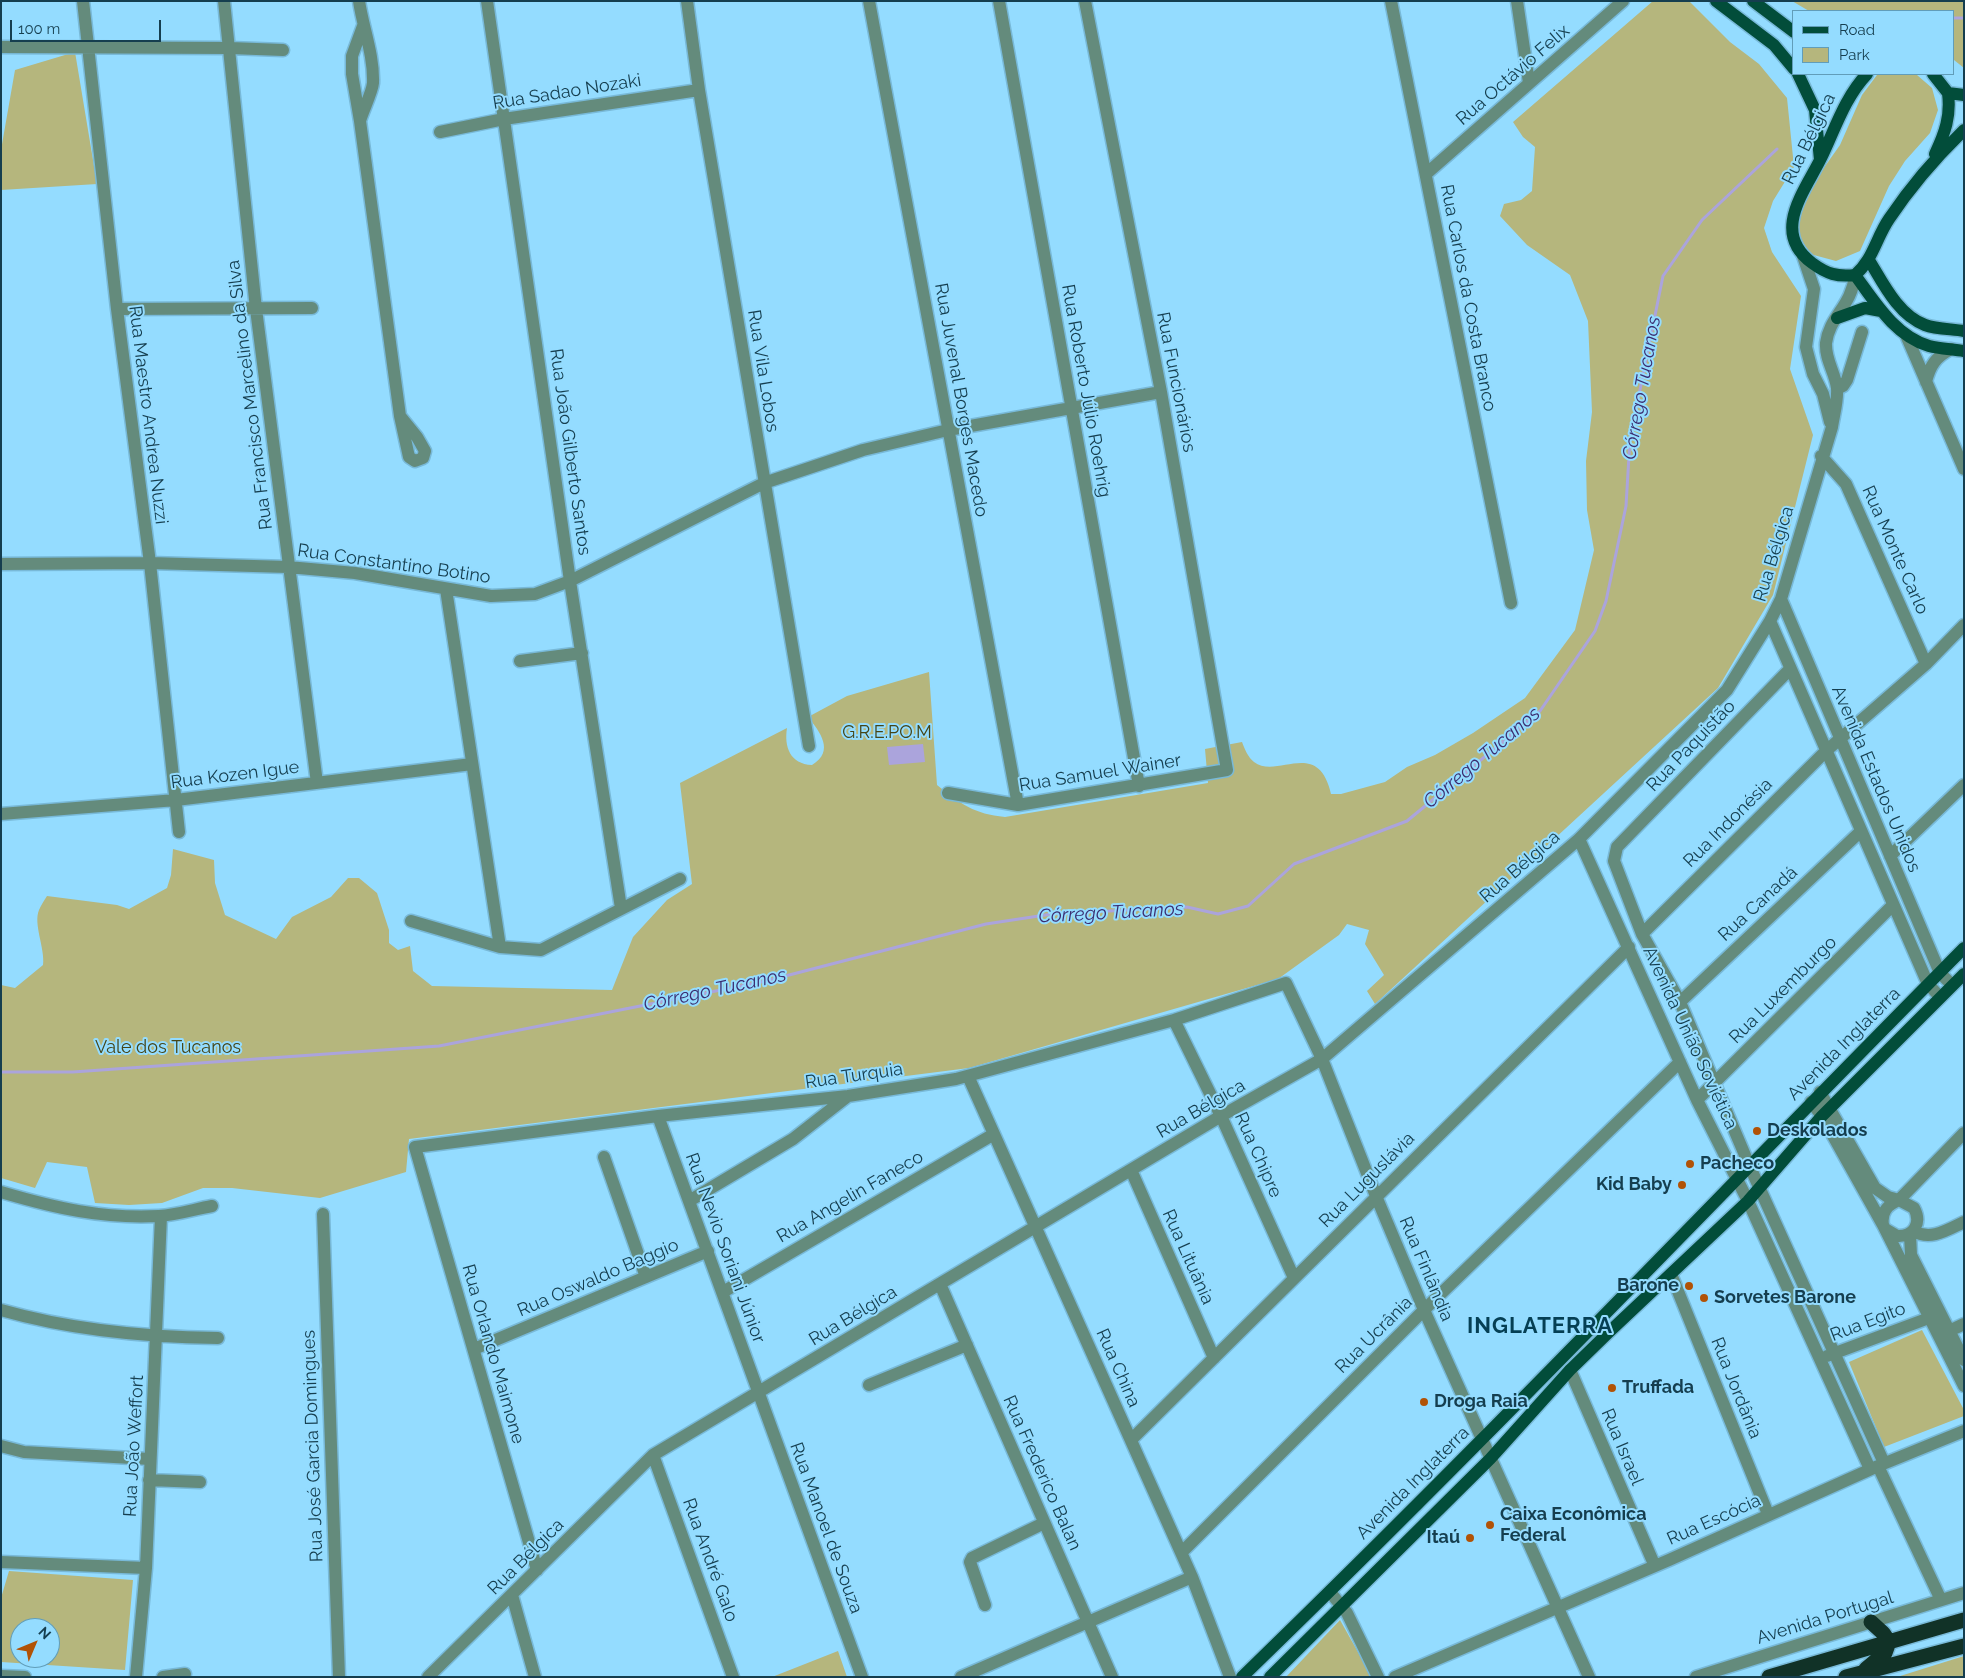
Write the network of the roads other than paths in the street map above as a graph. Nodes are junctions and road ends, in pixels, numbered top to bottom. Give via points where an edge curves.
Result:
1 (83, 1) edge
2 (224, 1) edge
3 (359, 1) edge
4 (487, 1) edge
5 (687, 1) edge
6 (869, 1) edge
7 (999, 1) edge
8 (1085, 1) edge
9 (1391, 1) edge
10 (1517, 1) edge
11 (1623, 1) edge
12 (1716, 1) edge
13 (1753, 1) edge
14 (362, 26) junction
15 (1792, 30) edge
16 (1, 47) edge
17 (88, 48) junction
18 (230, 48) junction
19 (283, 50) dead end
20 (352, 56) junction
21 (370, 56) junction
22 (1792, 67) edge
23 (1798, 75) edge
24 (1866, 75) edge
25 (1934, 75) edge
26 (1530, 83) junction
27 (354, 90) junction
28 (699, 90) junction
29 (369, 93) junction
30 (1948, 93) junction
31 (1964, 95) edge
32 (360, 120) junction
33 (504, 120) junction
34 (1964, 130) edge
35 (440, 132) dead end
36 (1820, 161) junction
37 (1930, 163) junction
38 (1426, 174) junction
39 (1802, 256) junction
40 (1869, 260) junction
41 (1855, 275) junction
42 (312, 308) dead end
43 (117, 309) junction
44 (256, 309) junction
45 (1881, 311) junction
46 (1837, 318) junction
47 (1964, 331) edge
48 (1862, 332) dead end
49 (1906, 335) junction
50 (1951, 349) junction
51 (1964, 351) edge
52 (1926, 382) junction
53 (1837, 389) junction
54 (1161, 392) junction
55 (1072, 408) junction
56 (400, 416) junction
57 (1832, 427) junction
58 (948, 430) junction
59 (417, 437) junction
60 (404, 440) junction
61 (1821, 456) junction
62 (1961, 456) edge
63 (1964, 469) edge
64 (764, 483) junction
65 (150, 562) junction
66 (1, 564) edge
67 (288, 567) junction
68 (570, 581) junction
69 (446, 589) junction
70 (1781, 599) junction
71 (1511, 602) dead end
72 (1770, 621) junction
73 (1964, 625) edge
74 (582, 653) junction
75 (520, 661) dead end
76 (1926, 664) junction
77 (1790, 669) junction
78 (1840, 739) junction
79 (809, 746) dead end
80 (1826, 751) junction
81 (472, 764) junction
82 (1227, 770) joint
83 (316, 783) junction
84 (1964, 785) edge
85 (1139, 786) junction
86 (948, 793) dead end
87 (176, 800) junction
88 (1018, 806) junction
89 (1, 814) edge
90 (1861, 831) junction
91 (179, 832) dead end
92 (1579, 839) junction
93 (1617, 847) joint
94 (1890, 856) junction
95 (680, 879) dead end
96 (1893, 905) junction
97 (621, 908) junction
98 (412, 921) dead end
99 (1642, 934) junction
100 (500, 947) junction
101 (1629, 947) junction
102 (1964, 948) edge
103 (1940, 972) junction
104 (1964, 974) edge
105 (1286, 983) joint
106 (1928, 984) junction
107 (1952, 985) junction
108 (1940, 997) junction
109 (1680, 1002) junction
110 (1174, 1020) junction
111 (1322, 1059) junction
112 (1680, 1062) junction
113 (968, 1076) junction
114 (1714, 1084) junction
115 (1820, 1092) junction
116 (848, 1096) junction
117 (1697, 1100) junction
118 (1811, 1102) junction
119 (1826, 1112) junction
120 (658, 1116) junction
121 (1221, 1116) junction
122 (1964, 1133) edge
123 (994, 1134) junction
124 (415, 1147) joint
125 (604, 1157) dead end
126 (1750, 1167) junction
127 (1131, 1170) junction
128 (1737, 1180) junction
129 (1760, 1188) junction
130 (1, 1192) edge
131 (1376, 1196) junction
132 (1899, 1200) junction
133 (689, 1201) junction
134 (1748, 1201) junction
135 (212, 1206) dead end
136 (323, 1214) dead end
137 (161, 1216) junction
138 (1964, 1222) edge
139 (1036, 1227) junction
140 (1884, 1227) junction
141 (1912, 1232) junction
142 (708, 1251) junction
143 (1671, 1274) junction
144 (646, 1277) junction
145 (1294, 1278) junction
146 (940, 1284) junction
147 (723, 1292) junction
148 (1610, 1308) junction
149 (1, 1310) edge
150 (1424, 1310) junction
151 (1929, 1318) junction
152 (1621, 1320) junction
153 (1596, 1322) junction
154 (1964, 1324) edge
155 (1949, 1331) junction
156 (1608, 1333) junction
157 (158, 1336) junction
158 (218, 1338) dead end
159 (967, 1346) junction
160 (474, 1349) junction
161 (1835, 1353) junction
162 (1214, 1358) junction
163 (1820, 1359) junction
164 (1964, 1360) edge
165 (1570, 1370) junction
166 (869, 1385) dead end
167 (1964, 1386) edge
168 (757, 1392) junction
169 (1964, 1431) edge
170 (1482, 1439) junction
171 (1131, 1440) junction
172 (1, 1446) edge
173 (653, 1454) junction
174 (150, 1459) junction
175 (1490, 1459) junction
176 (1877, 1466) junction
177 (149, 1480) junction
178 (200, 1482) dead end
179 (1768, 1514) junction
180 (1044, 1523) junction
181 (1182, 1552) junction
182 (1, 1562) edge
183 (1654, 1564) junction
184 (146, 1568) junction
185 (537, 1570) junction
186 (1192, 1577) junction
187 (1330, 1592) junction
188 (1964, 1593) edge
189 (512, 1595) junction
190 (1941, 1600) junction
191 (985, 1605) dead end
192 (1343, 1606) junction
193 (1557, 1608) junction
194 (1964, 1620) edge
195 (1087, 1621) junction
196 (1871, 1622) junction
197 (1888, 1642) junction
198 (1964, 1646) edge
199 (1863, 1671) junction
200 (185, 1674) dead end
201 (1, 1676) edge
202 (25, 1677) edge
203 (136, 1677) edge
204 (163, 1677) edge
205 (339, 1677) edge
206 (428, 1677) edge
207 (535, 1677) edge
208 (734, 1677) edge
209 (862, 1677) edge
210 (961, 1677) edge
211 (1112, 1677) edge
212 (1230, 1677) edge
213 (1242, 1677) edge
214 (1270, 1677) edge
215 (1378, 1677) edge
216 (1396, 1677) edge
217 (1589, 1677) edge
218 (1696, 1677) edge
219 (1768, 1677) edge
220 (1846, 1677) edge

1 - 17 street, Rua Maestro Andrea Nuzzi
2 - 18 street, Rua Francisco Marcelino da Silva
3 - 14 street
4 - 33 street, Rua João Gilberto Santos
5 - 28 street, Rua Vila Lobos
6 - 58 street, Rua Juvenal Borges Macedo
7 - 55 street, Rua Roberto Júlio Roehrig
8 - 54 street, Rua Funcionários
9 - 38 street, Rua Carlos da Costa Branco
10 - 26 street
11 - 26 street, Rua Octávio Felix
12 - 22 main road via 1774,45
13 - 15 main road
14 - 20 street
14 - 21 street
16 - 17 street
17 - 18 street
17 - 43 street, Rua Maestro Andrea Nuzzi
18 - 19 street
18 - 44 street, Rua Francisco Marcelino da Silva
20 - 21 street via 362,53
20 - 27 street
21 - 29 street via 373,83
23 - 36 main road via 1815,110
24 - 36 main road, Rua Bélgica via 1852,89
25 - 30 main road
26 - 38 street, Rua Octávio Felix
27 - 29 street via 361,95
27 - 32 street
28 - 33 street, Rua Sadao Nozaki
28 - 64 street, Rua Vila Lobos
29 - 32 street
30 - 31 main road
30 - 37 main road via 1950,110 1945,134
32 - 56 street
33 - 35 street, Rua Sadao Nozaki
33 - 68 street, Rua João Gilberto Santos
34 - 37 main road
36 - 39 main road, Rua Bélgica via 1794,211 1792,235
37 - 40 main road via 1887,222
38 - 71 street, Rua Carlos da Costa Branco
39 - 41 main road via 1827,273 1841,277
39 - 57 street, Rua Bélgica via 1814,289 1806,346
40 - 41 main road
40 - 47 main road via 1891,298 1906,312 1924,325
41 - 45 main road
41 - 46 street, Rua Bélgica via 1850,299
42 - 44 street
43 - 44 street
43 - 65 street, Rua Maestro Andrea Nuzzi
44 - 67 street, Rua Francisco Marcelino da Silva
45 - 46 main road via 1865,308
45 - 49 main road
46 - 53 street, Rua Bélgica via 1826,341 1826,355
48 - 53 street via 1847,380
49 - 50 main road via 1929,346
49 - 52 street
50 - 51 main road
50 - 52 street via 1938,356 1929,368
52 - 62 street
53 - 57 street, Rua Bélgica
54 - 55 street, Rua Constantino Botino
54 - 82 street, Rua Funcionários
55 - 58 street, Rua Constantino Botino
55 - 85 street, Rua Roberto Júlio Roehrig
56 - 59 street
56 - 60 street
57 - 61 street, Rua Bélgica
58 - 64 street, Rua Constantino Botino via 863,450
58 - 88 street, Rua Juvenal Borges Macedo
59 - 60 street
59 - 60 street via 424,451 423,458 415,461 409,457
61 - 70 street, Rua Bélgica
61 - 76 street, Rua Monte Carlo via 1846,484
62 - 63 street
64 - 68 street, Rua Constantino Botino
64 - 79 street, Rua Vila Lobos
65 - 66 street, Rua Constantino Botino
65 - 67 street, Rua Constantino Botino
65 - 87 street, Rua Maestro Andrea Nuzzi
67 - 69 street, Rua Constantino Botino via 355,573
67 - 83 street, Rua Francisco Marcelino da Silva
68 - 69 street, Rua Constantino Botino via 535,594 491,596
68 - 74 street, Rua João Gilberto Santos
69 - 81 street
70 - 72 street, Rua Bélgica
70 - 78 street, Avenida Estados Unidos
72 - 77 street, Avenida Estados Unidos
72 - 92 street, Rua Bélgica via 1727,690
73 - 76 street, Rua Indonésia
74 - 75 street
74 - 97 street, Rua João Gilberto Santos
76 - 78 street, Rua Indonésia
77 - 80 street, Avenida Estados Unidos
77 - 93 street, Rua Paquistão
78 - 80 street, Rua Indonésia
78 - 94 street, Avenida Estados Unidos
80 - 90 street, Avenida Estados Unidos
80 - 99 street, Rua Indonésia
81 - 83 street, Rua Kozen Igue
81 - 100 street
82 - 85 street, Rua Samuel Wainer
83 - 87 street, Rua Kozen Igue
84 - 94 street
85 - 88 street, Rua Samuel Wainer
86 - 88 street, Rua Samuel Wainer
87 - 89 street, Rua Kozen Igue
87 - 91 street, Rua Maestro Andrea Nuzzi
90 - 96 street, Avenida Estados Unidos
90 - 109 street, Rua Canadá
92 - 101 street, Avenida União Soviética
92 - 111 street, Rua Bélgica
93 - 99 street, Avenida União Soviética via 1614,861
94 - 103 street, Avenida Estados Unidos
95 - 97 street
96 - 106 street, Avenida Estados Unidos
96 - 114 street, Rua Luxemburgo
97 - 100 street via 541,950
98 - 100 street
99 - 109 street, Avenida União Soviética
101 - 112 street, Avenida União Soviética
101 - 131 street, Rua Luguslávia
102 - 103 main road, Avenida Inglaterra
103 - 106 main road, Avenida Inglaterra
103 - 107 street, Avenida Estados Unidos
104 - 107 main road, Avenida Inglaterra
105 - 110 street, Rua Turquia
105 - 111 street, Rua Finlândia
106 - 108 street, Avenida Estados Unidos
106 - 115 main road, Avenida Inglaterra
107 - 108 main road, Avenida Inglaterra
108 - 119 main road, Avenida Inglaterra
109 - 114 street, Avenida União Soviética
110 - 113 street, Rua Turquia
110 - 121 street, Rua Chipre
111 - 121 street, Rua Bélgica
111 - 131 street, Rua Finlândia
112 - 117 street, Avenida União Soviética
112 - 150 street, Rua Ucrânia
113 - 116 street, Rua Turquia
113 - 123 street, Rua China
114 - 117 street, Rua Luxemburgo
114 - 126 street, Avenida União Soviética
115 - 118 main road, Avenida Inglaterra
115 - 119 street
116 - 120 street, Rua Turquia
116 - 133 street via 793,1139
117 - 128 street, Avenida União Soviética
118 - 119 street
118 - 126 main road, Avenida Inglaterra
119 - 129 main road, Avenida Inglaterra
119 - 132 street via 1875,1188
119 - 140 street
120 - 124 street, Rua Turquia
120 - 133 street, Rua Nevio Soriani Júnior
121 - 127 street, Rua Bélgica
121 - 145 street, Rua Chipre
122 - 132 street
123 - 139 street, Rua China
123 - 147 street, Rua Angelin Faneco
124 - 160 street, Rua Orlando Maimone
125 - 144 street
126 - 128 main road, Avenida Inglaterra
126 - 129 street, Avenida União Soviética
127 - 139 street, Rua Bélgica
127 - 162 street, Rua Lituânia
128 - 134 street, Avenida União Soviética
128 - 148 main road, Avenida Inglaterra
129 - 134 main road, Avenida Inglaterra
129 - 161 street, Avenida União Soviética
130 - 137 street via 53,1207 107,1217
131 - 145 street, Rua Luguslávia
131 - 150 street, Rua Finlândia
132 - 140 street via 1886,1208 1882,1216
132 - 141 street via 1910,1204 1917,1214 1917,1226
133 - 142 street, Rua Nevio Soriani Júnior
134 - 143 main road, Avenida Inglaterra
134 - 163 street, Avenida União Soviética
135 - 137 street
136 - 205 street, Rua José Garcia Domingues
137 - 157 street, Rua João Weffort
138 - 141 street via 1930,1236
139 - 146 street, Rua Bélgica
139 - 171 street, Rua China
140 - 141 street via 1897,1236
140 - 151 street
141 - 155 street via 1910,1255
142 - 144 street, Rua Oswaldo Baggio
142 - 147 street, Rua Nevio Soriani Júnior
143 - 152 main road, Avenida Inglaterra
143 - 179 street, Rua Jordânia
144 - 160 street, Rua Oswaldo Baggio
145 - 162 street, Rua Luguslávia
146 - 159 street, Rua Frederico Balan
146 - 168 street, Rua Bélgica
147 - 168 street, Rua Nevio Soriani Júnior
148 - 152 main road
148 - 153 main road, Avenida Inglaterra
149 - 157 street via 45,1323
150 - 170 street, Rua Finlândia
150 - 181 street, Rua Ucrânia
151 - 161 street, Rua Egito
151 - 167 street
152 - 156 main road, Avenida Inglaterra
153 - 156 main road
153 - 170 main road, Avenida Inglaterra
154 - 155 street
155 - 164 street
156 - 165 main road, Avenida Inglaterra
157 - 158 street
157 - 174 street, Rua João Weffort
159 - 166 street
159 - 180 street, Rua Frederico Balan
160 - 185 street, Rua Orlando Maimone
161 - 163 street, Rua Egito
161 - 176 street, Avenida União Soviética
162 - 171 street, Rua Luguslávia
163 - 176 street, Avenida União Soviética
165 - 175 main road, Avenida Inglaterra
165 - 183 street, Rua Israel
168 - 173 street, Rua Bélgica
168 - 209 street, Rua Manoel de Souza
169 - 176 street, Rua Escócia
170 - 175 street, Rua Finlândia
170 - 187 main road, Avenida Inglaterra
171 - 181 street, Rua China
172 - 174 street via 24,1452
173 - 185 street, Rua Bélgica
173 - 208 street, Rua André Galo
174 - 177 street, Rua João Weffort
175 - 192 main road, Avenida Inglaterra
175 - 193 street, Rua Finlândia
176 - 179 street, Rua Escócia
176 - 190 street
177 - 178 street
177 - 184 street, Rua João Weffort
179 - 183 street, Rua Escócia
180 - 191 street via 972,1558 970,1562
180 - 195 street, Rua Frederico Balan
181 - 186 street, Rua China
182 - 184 street
183 - 193 street, Rua Escócia
184 - 203 street, Rua João Weffort
185 - 189 street, Rua Bélgica
186 - 195 street
186 - 212 street, Rua China
187 - 192 street
187 - 213 main road, Avenida Inglaterra
188 - 190 street, Avenida Portugal
189 - 206 street, Rua Bélgica
189 - 207 street
190 - 196 street, Avenida Portugal
192 - 214 main road, Avenida Inglaterra
192 - 215 street
193 - 216 street, Rua Escócia
193 - 217 street, Rua Finlândia
194 - 197 highway
195 - 210 street
195 - 211 street, Rua Frederico Balan
196 - 197 highway
196 - 218 street, Avenida Portugal
197 - 199 highway via 1885,1654
197 - 219 highway
198 - 199 highway
199 - 220 highway
200 - 204 street
201 - 202 street

